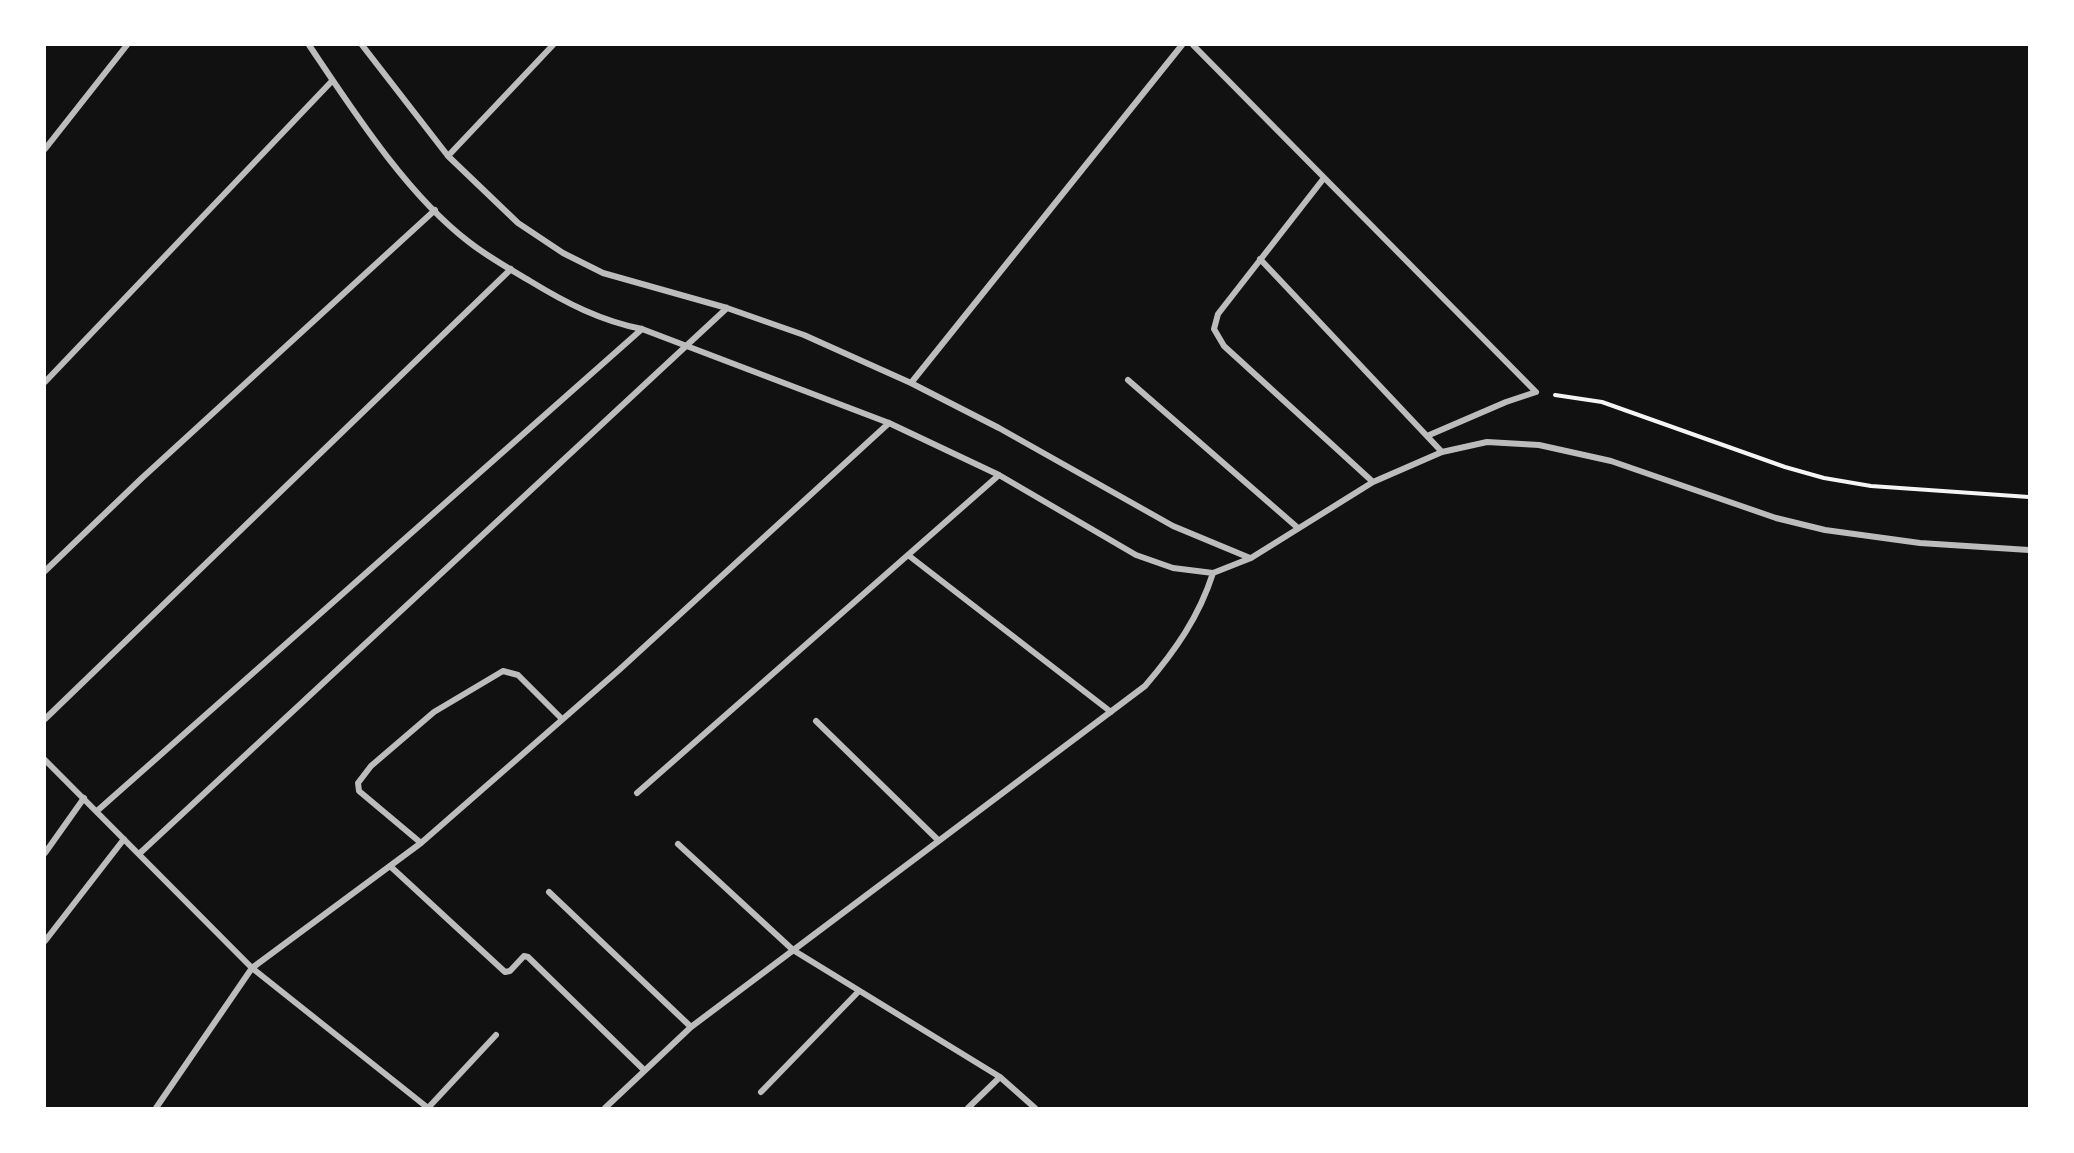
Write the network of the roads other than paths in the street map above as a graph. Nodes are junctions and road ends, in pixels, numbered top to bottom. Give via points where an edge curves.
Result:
1 (127, 45) edge
2 (309, 45) edge
3 (362, 45) edge
4 (553, 45) edge
5 (1182, 45) edge
6 (1193, 45) edge
7 (332, 81) junction
8 (45, 148) edge
9 (448, 156) junction
10 (1324, 178) junction
11 (435, 210) junction
12 (1260, 259) junction
13 (511, 269) junction
14 (727, 308) junction
15 (642, 329) junction
16 (686, 346) junction
17 (1128, 380) dead end
18 (45, 382) edge
19 (911, 383) junction
20 (889, 423) junction
21 (1427, 436) junction
22 (1442, 452) junction
23 (999, 475) junction
24 (1373, 482) junction
25 (1299, 528) junction
26 (2029, 550) edge
27 (908, 555) junction
28 (1251, 558) junction
29 (45, 571) edge
30 (1213, 573) junction
31 (1111, 712) junction
32 (45, 719) edge
33 (562, 719) junction
34 (816, 721) dead end
35 (45, 760) edge
36 (638, 793) dead end
37 (84, 798) junction
38 (97, 812) junction
39 (124, 839) junction
40 (939, 840) junction
41 (421, 843) junction
42 (678, 844) dead end
43 (45, 853) edge
44 (139, 854) junction
45 (390, 866) junction
46 (549, 892) dead end
47 (45, 941) edge
48 (793, 950) junction
49 (252, 968) junction
50 (859, 991) junction
51 (691, 1027) junction
52 (496, 1035) dead end
53 (644, 1070) junction
54 (1000, 1077) junction
55 (761, 1092) dead end
56 (156, 1108) edge
57 (428, 1108) edge
58 (605, 1108) edge
59 (968, 1108) edge
60 (1035, 1108) edge

1 - 8 street
2 - 7 street
3 - 9 street
4 - 9 street
5 - 19 street
6 - 10 street
7 - 11 street via 379,147
7 - 18 street
9 - 14 street via 518,223 563,253 603,273
10 - 12 street
10 - 21 street via 1536,392
11 - 13 street via 468,242
11 - 29 street
12 - 21 street
12 - 24 street via 1218,314 1214,329 1217,337
13 - 15 street via 565,302 615,323
13 - 32 street
14 - 16 street
14 - 19 street via 804,334
15 - 16 street
15 - 38 street
16 - 20 street
16 - 44 street
17 - 25 street
19 - 28 street via 1173,526
20 - 23 street
20 - 33 street
21 - 22 street
22 - 24 street
22 - 26 street via 1487,442 1539,445 1611,461 1776,518 1825,530 1920,543
23 - 27 street
23 - 30 street via 1136,555 1173,568
24 - 25 street
25 - 28 street
27 - 31 street
27 - 36 street
28 - 30 street
30 - 31 street via 1203,603 1170,657 1145,686
31 - 40 street
33 - 41 street
33 - 41 street via 518,675 503,671 434,712 371,766 358,783 359,792
34 - 40 street
35 - 37 street
37 - 38 street
37 - 43 street
38 - 39 street
39 - 44 street
39 - 47 street
40 - 48 street
41 - 45 street
42 - 48 street
44 - 49 street
45 - 49 street
45 - 53 street via 505,972 524,956 528,957
46 - 51 street
48 - 50 street
48 - 51 street
49 - 56 street
49 - 57 street
50 - 54 street
50 - 55 street
51 - 53 street
52 - 57 street
53 - 58 street
54 - 59 street
54 - 60 street

